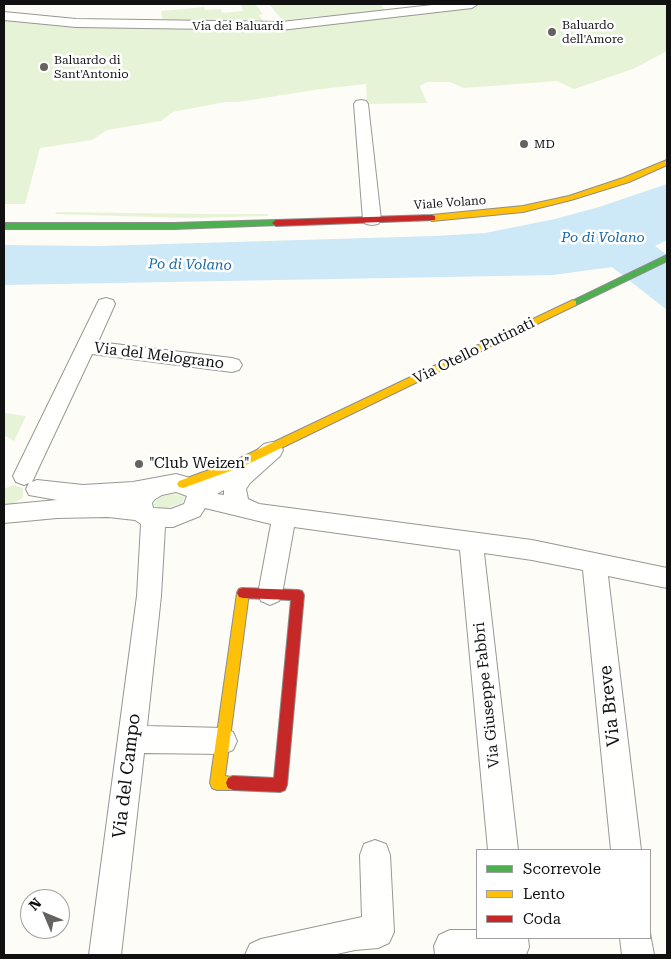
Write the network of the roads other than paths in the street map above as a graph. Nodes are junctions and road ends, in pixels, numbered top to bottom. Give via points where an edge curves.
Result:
1 (472, 4) edge
2 (4, 16) edge
3 (362, 104) dead end
4 (667, 162) edge
5 (4, 218) edge
6 (372, 220) junction
7 (226, 224) junction
8 (4, 226) edge
9 (667, 258) edge
10 (106, 304) dead end
11 (86, 347) junction
12 (232, 365) dead end
13 (280, 444) junction
14 (22, 481) edge
15 (156, 488) junction
16 (190, 500) junction
17 (258, 513) junction
18 (8, 514) edge
19 (147, 515) junction
20 (284, 517) junction
21 (471, 540) junction
22 (594, 562) junction
23 (667, 578) edge
24 (270, 594) junction
25 (149, 596) junction
26 (131, 739) junction
27 (222, 741) junction
28 (503, 849) edge
29 (626, 849) edge
30 (375, 855) dead end
31 (512, 939) edge
32 (636, 939) edge
33 (105, 955) edge
34 (261, 955) edge
35 (451, 955) edge
36 (638, 955) edge

1 - 2 street, Via dei Baluardi via 281,26 76,24
3 - 6 street
4 - 6 main road, Viale Volano via 595,190 534,206 466,216
5 - 7 main road, Viale Volano
6 - 7 main road, Viale Volano
7 - 8 main road, Viale Volano
9 - 13 main road, Via Otello Putinati
10 - 11 street, Via del Melograno
11 - 12 street, Via del Melograno
11 - 14 street, Via del Melograno
13 - 16 street, Via Otello Putinati
13 - 17 street via 242,477 235,488 235,498 240,505
14 - 15 street via 83,494
14 - 18 street via 36,497 23,510
15 - 16 street via 166,484
15 - 19 street via 141,501 139,508
16 - 17 street
16 - 19 street via 173,518
16 - 25 street, Via del Campo via 163,545
17 - 20 street
18 - 19 street via 108,508
19 - 25 street, Via del Campo via 153,547
20 - 21 street
20 - 24 street
21 - 22 street
21 - 28 street, Via Giuseppe Fabbri
22 - 23 street
22 - 29 street, Via Breve
24 - 27 main road via 244,593
24 - 27 main road via 298,595 280,785 217,783
25 - 26 street, Via del Campo
26 - 27 street
26 - 33 street, Via del Campo
30 - 34 street via 378,932
31 - 35 street via 513,947 450,946
32 - 36 street

